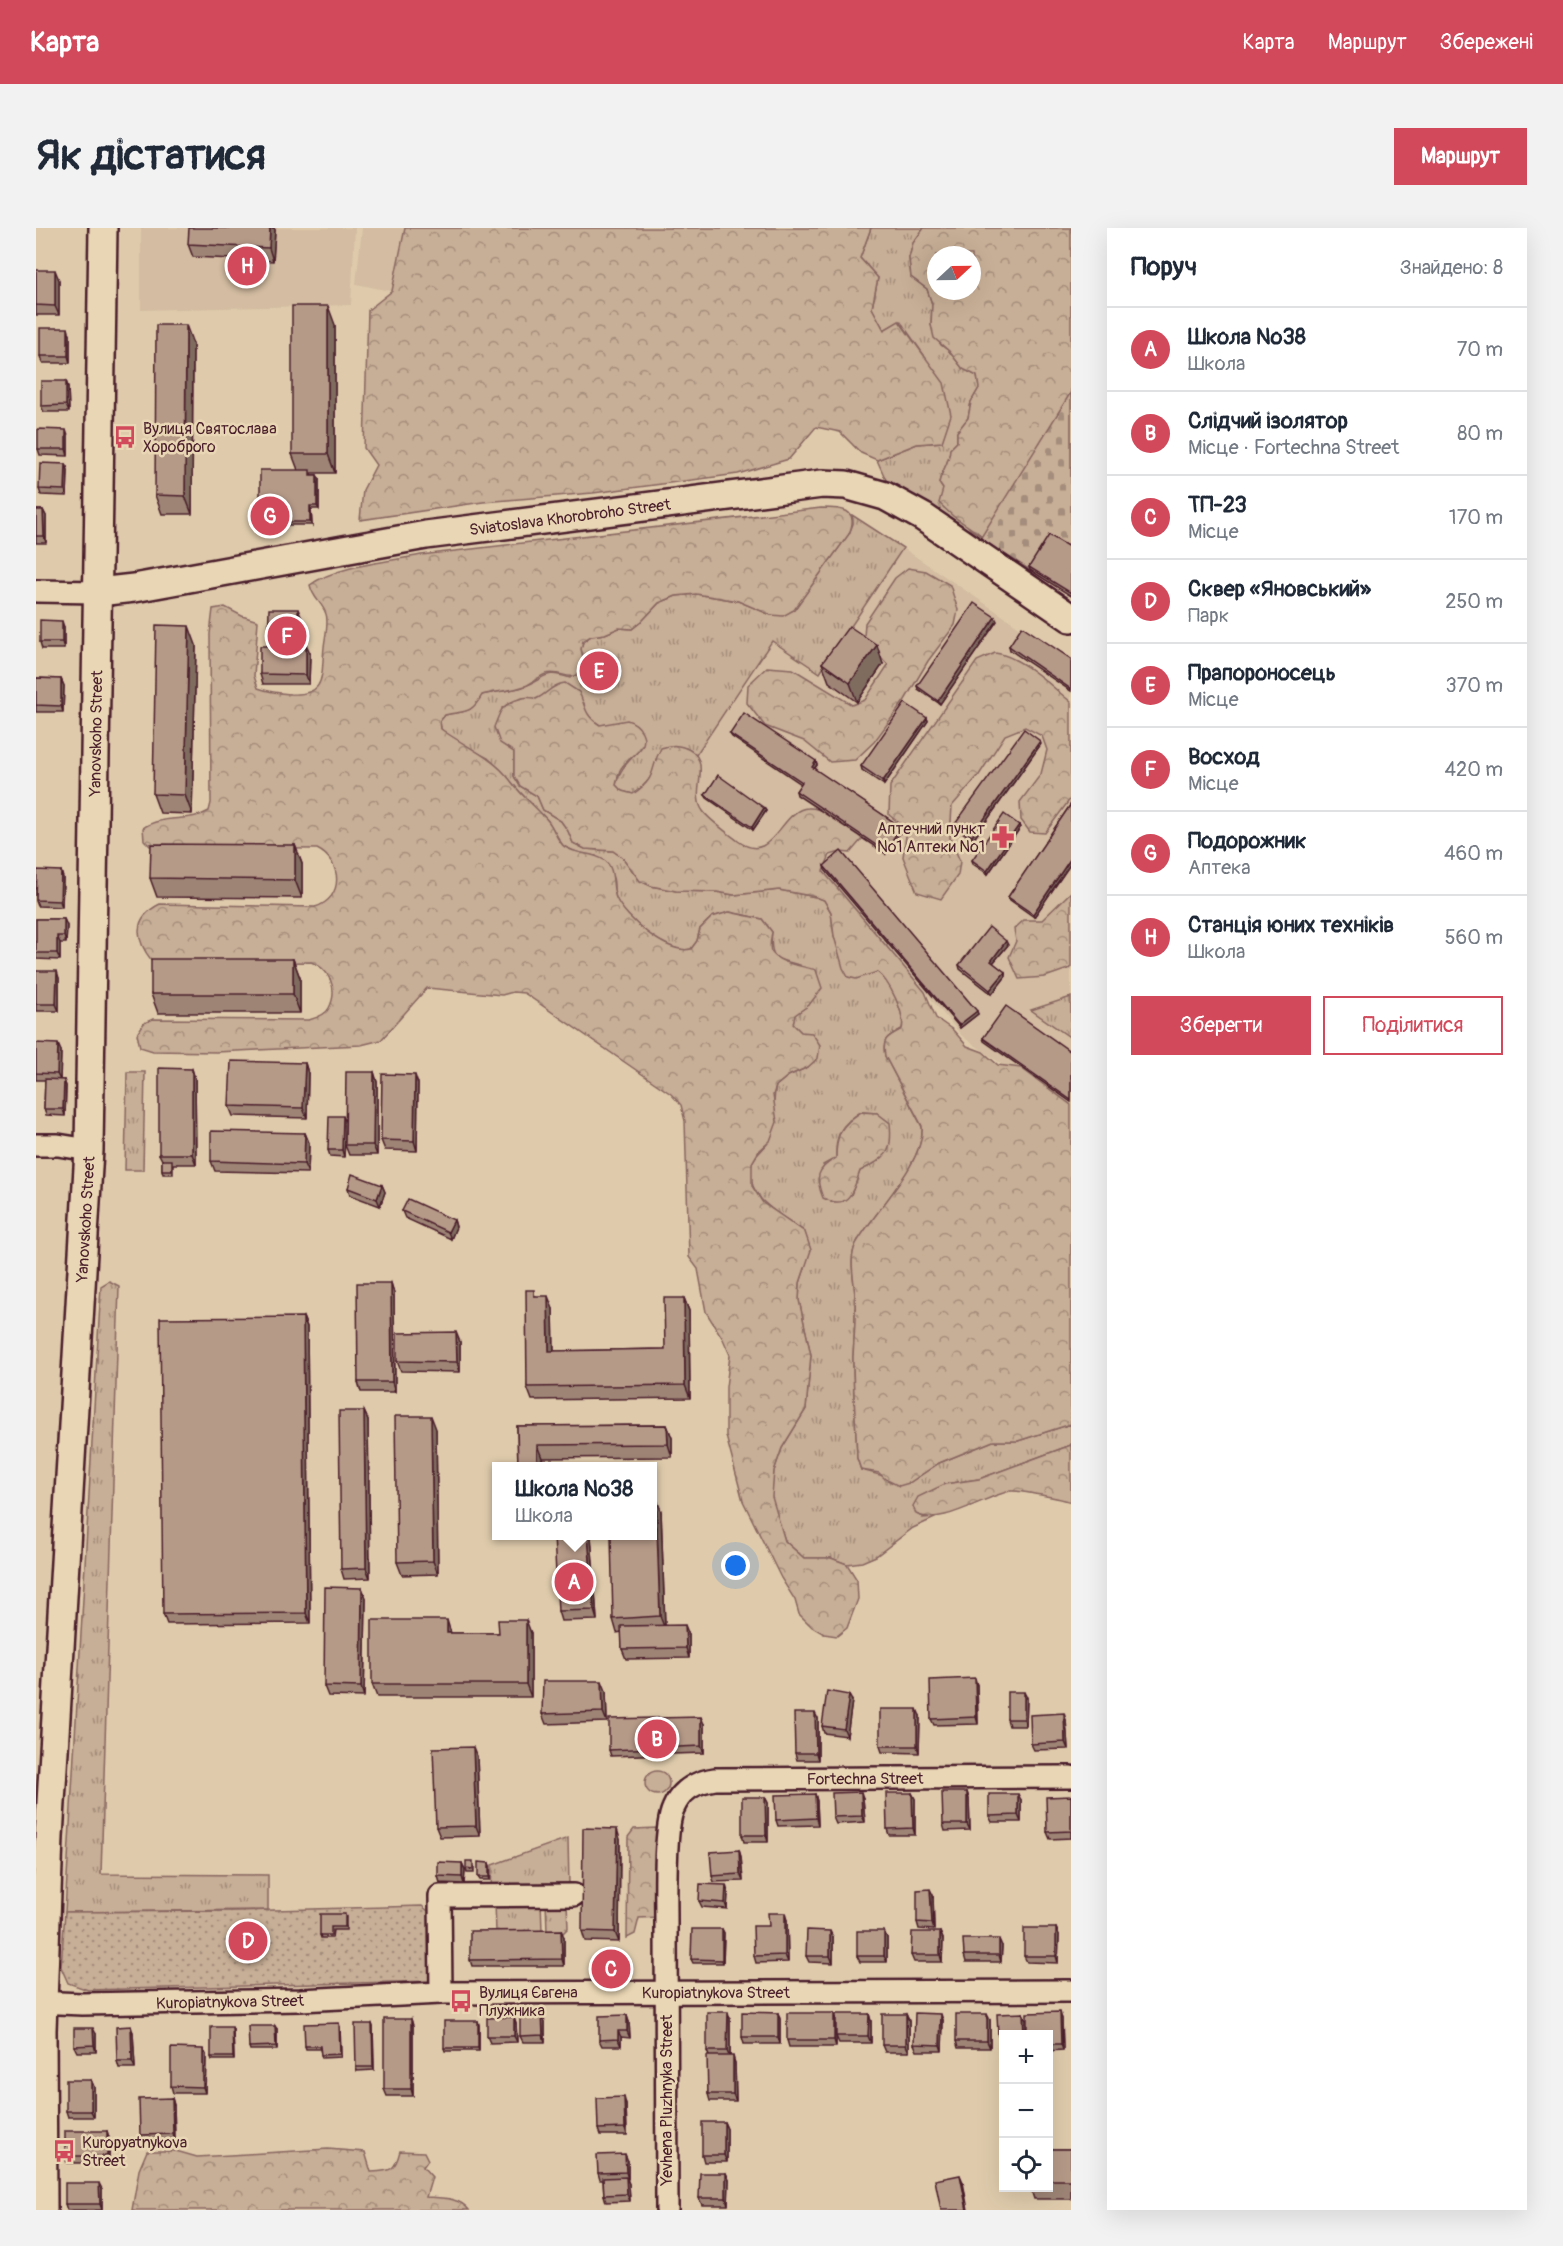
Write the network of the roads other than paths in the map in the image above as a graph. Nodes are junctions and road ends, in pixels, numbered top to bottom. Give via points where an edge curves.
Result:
1 (103, 228) edge
2 (36, 591) edge
3 (98, 592) junction
4 (1071, 618) edge
5 (36, 1145) edge
6 (89, 1150) junction
7 (1071, 1777) edge
8 (672, 1810) joint
9 (574, 1895) dead end
10 (666, 1990) junction
11 (1071, 1991) edge
12 (441, 1993) junction
13 (40, 2003) edge
14 (43, 2210) edge
15 (667, 2210) edge

1 - 3 main road, Yanovskoho Street
2 - 3 street, Sviatoslava Khorobroho Street
3 - 4 main road, Sviatoslava Khorobroho Street via 426,535 822,484 846,485 885,496 923,517
3 - 6 main road, Yanovskoho Street
5 - 6 street
6 - 13 main road, Yanovskoho Street
7 - 8 street, Fortechna Street via 715,1779 691,1786
8 - 10 street, Yevhena Pluzhnyka Street via 666,1899
9 - 12 street via 440,1896
10 - 11 street, Kuropiatnykova Street
10 - 12 street, Kuropiatnykova Street
10 - 15 street, Yevhena Pluzhnyka Street
12 - 13 street, Kuropiatnykova Street via 277,2001
13 - 14 main road, Yanovskoho Street

